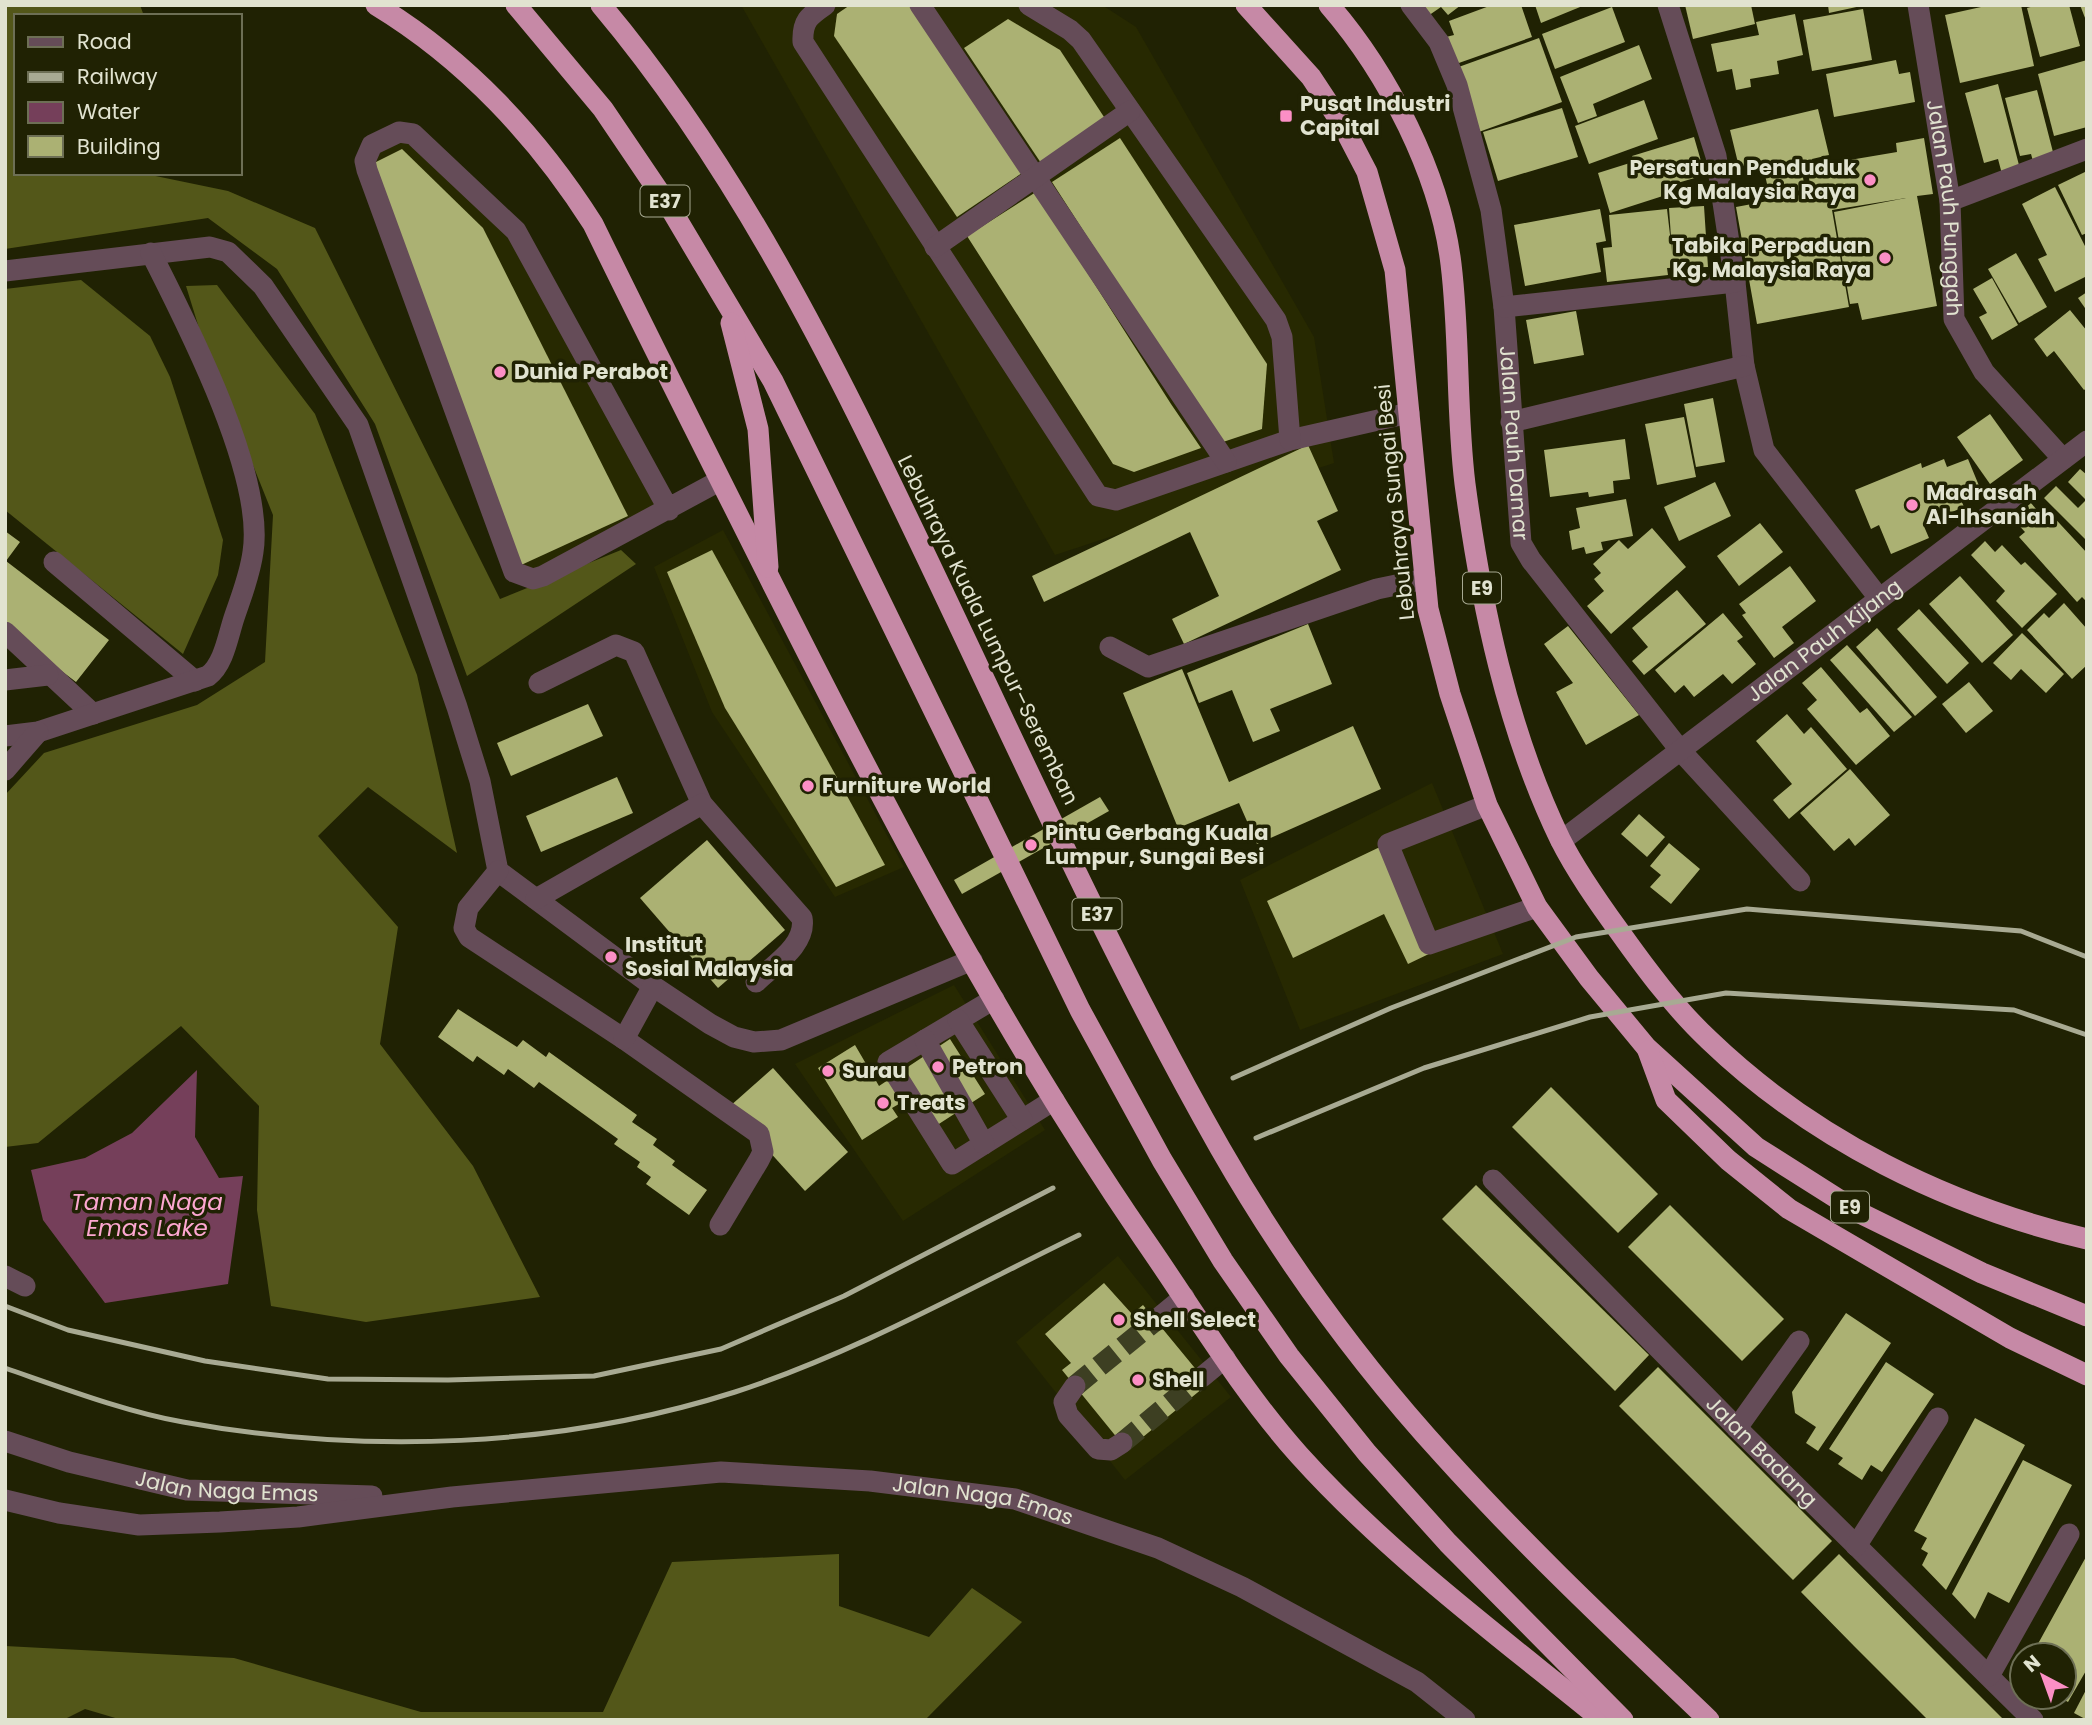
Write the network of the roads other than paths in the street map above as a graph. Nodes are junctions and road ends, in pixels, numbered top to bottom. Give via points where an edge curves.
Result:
1 (376, 5) edge
2 (516, 5) edge
3 (825, 5) edge
4 (920, 5) edge
5 (1029, 5) edge
6 (1246, 5) edge
7 (1329, 5) edge
8 (1411, 5) edge
9 (1668, 5) edge
10 (1918, 5) edge
11 (607, 12) edge
12 (1130, 111) junction
13 (2087, 149) edge
14 (1035, 178) junction
15 (1950, 201) junction
16 (935, 247) junction
17 (151, 253) junction
18 (5, 271) edge
19 (1735, 282) junction
20 (724, 296) junction
21 (1504, 307) junction
22 (1744, 366) junction
23 (1409, 413) junction
24 (1511, 422) junction
25 (1290, 440) junction
26 (2087, 441) edge
27 (2063, 459) junction
28 (1226, 462) junction
29 (719, 481) junction
30 (669, 510) junction
31 (54, 562) dead end
32 (769, 576) junction
33 (1425, 579) junction
34 (1879, 598) junction
35 (5, 632) edge
36 (1110, 647) dead end
37 (48, 676) junction
38 (5, 680) edge
39 (195, 681) junction
40 (539, 683) dead end
41 (93, 714) junction
42 (38, 732) junction
43 (5, 736) edge
44 (1680, 750) junction
45 (5, 769) edge
46 (702, 804) junction
47 (1487, 805) junction
48 (1561, 841) junction
49 (498, 871) junction
50 (1800, 881) dead end
51 (536, 899) junction
52 (1537, 906) junction
53 (972, 960) junction
54 (755, 982) dead end
55 (653, 986) junction
56 (994, 999) junction
57 (958, 1020) junction
58 (624, 1039) junction
59 (925, 1040) junction
60 (1646, 1047) junction
61 (1054, 1100) junction
62 (1022, 1120) junction
63 (984, 1144) junction
64 (1493, 1180) dead end
65 (720, 1225) dead end
66 (2087, 1239) edge
67 (5, 1276) edge
68 (25, 1286) dead end
69 (1184, 1297) junction
70 (2087, 1316) edge
71 (1156, 1320) tunnel mouth
72 (1799, 1341) dead end
73 (1225, 1358) junction
74 (2087, 1375) edge
75 (1202, 1377) tunnel mouth
76 (1075, 1386) tunnel mouth
77 (1938, 1419) dead end
78 (1737, 1428) junction
79 (5, 1441) edge
80 (1122, 1443) tunnel mouth
81 (452, 1497) junction
82 (5, 1500) edge
83 (2068, 1534) dead end
84 (1856, 1546) junction
85 (1989, 1676) junction
86 (1465, 1720) edge
87 (1602, 1720) edge
88 (1623, 1720) edge
89 (1709, 1720) edge
90 (2033, 1720) edge

1 - 29 highway via 476,82 570,187 593,224
2 - 20 highway, E37 via 603,109
3 - 16 street via 807,18 803,42
4 - 14 street
5 - 12 street via 1081,40
6 - 23 highway, Lebuhraya Sungai Besi / E9 via 1311,77 1367,172 1395,270
7 - 48 highway, E9 via 1356,36 1383,80 1435,196 1451,262 1465,480 1485,606 1529,766
8 - 21 street, Jalan Pauh Damar via 1439,42 1457,85 1491,210
9 - 19 street via 1716,156
10 - 15 street, Jalan Pauh Punggah
11 - 89 highway, Lebuhraya Kuala Lumpur–Seremban / E37 via 671,93 728,179 856,409 1122,968 1276,1239 1336,1326 1443,1456
12 - 14 street
12 - 25 street via 1276,320 1282,337
13 - 15 street
14 - 16 street
14 - 28 street
15 - 27 street, Jalan Pauh Punggah via 1955,319 1984,372
16 - 28 street via 1098,496 1116,500
17 - 18 street
17 - 39 street via 237,445 254,514 254,551 219,663 208,676
17 - 49 street via 210,247 228,252 245,265 358,425 461,719 480,781
19 - 21 street
19 - 22 street
20 - 32 highway via 758,429
20 - 88 highway, E37 via 773,381 1080,1010 1223,1261 1289,1356 1367,1453 1448,1543
21 - 24 street, Jalan Pauh Damar
22 - 24 street
22 - 34 street via 1764,450
23 - 25 street
23 - 33 highway, Lebuhraya Sungai Besi / E9
24 - 44 street, Jalan Pauh Damar via 1521,542
25 - 28 street
26 - 27 street, Jalan Pauh Kijang
27 - 34 street, Jalan Pauh Kijang
29 - 30 street
29 - 32 highway
30 - 30 street via 514,228 413,134 399,132 372,145 365,161 367,170 514,572 533,579 543,576
31 - 39 street
32 - 53 highway via 865,768
33 - 36 street via 1377,589 1148,667
33 - 47 highway, Lebuhraya Sungai Besi / E9 via 1450,694
34 - 44 street, Jalan Pauh Kijang
35 - 37 street
37 - 38 street
37 - 41 street
39 - 41 street
40 - 46 street via 616,645 634,652
41 - 42 street
42 - 43 street
42 - 45 street
44 - 48 street, Jalan Pauh Kijang
44 - 50 street, Jalan Pauh Damar
46 - 51 street
46 - 54 street via 802,918 796,943
47 - 52 highway, Lebuhraya Sungai Besi / E9
47 - 52 street via 1388,844 1429,944
48 - 66 highway, E9 via 1647,971 1709,1040 1787,1104 1868,1156 1968,1204
49 - 51 street
49 - 58 street via 464,918 469,937
51 - 55 street
52 - 60 highway, Lebuhraya Sungai Besi / E9
53 - 55 street via 781,1040 754,1042 734,1037
53 - 56 highway
55 - 58 street
56 - 57 street
56 - 61 highway
57 - 59 street
57 - 62 street
58 - 65 street via 759,1134 759,1160
59 - 63 street
59 - 63 street via 888,1062 952,1164
60 - 70 highway, Lebuhraya Sungai Besi / E9 via 1756,1147 1860,1213 1982,1273
60 - 74 highway via 1666,1100 1728,1160 1789,1209 2010,1338
61 - 62 street
61 - 69 highway
62 - 63 street
64 - 78 street, Jalan Badang
67 - 68 street
69 - 71 street
69 - 73 highway
72 - 78 street
73 - 75 street
73 - 87 highway via 1260,1409 1336,1493
76 - 80 street via 1066,1395 1065,1409 1092,1445 1104,1451
77 - 84 street
78 - 84 street, Jalan Badang
79 - 81 street, Jalan Naga Emas via 69,1462 187,1489 297,1496
81 - 82 street, Jalan Naga Emas via 298,1517 139,1525
81 - 86 street, Jalan Naga Emas via 721,1472 870,1481 1015,1499 1158,1548 1242,1587 1417,1682
83 - 85 street
84 - 85 street, Jalan Badang
85 - 90 street, Jalan Badang

